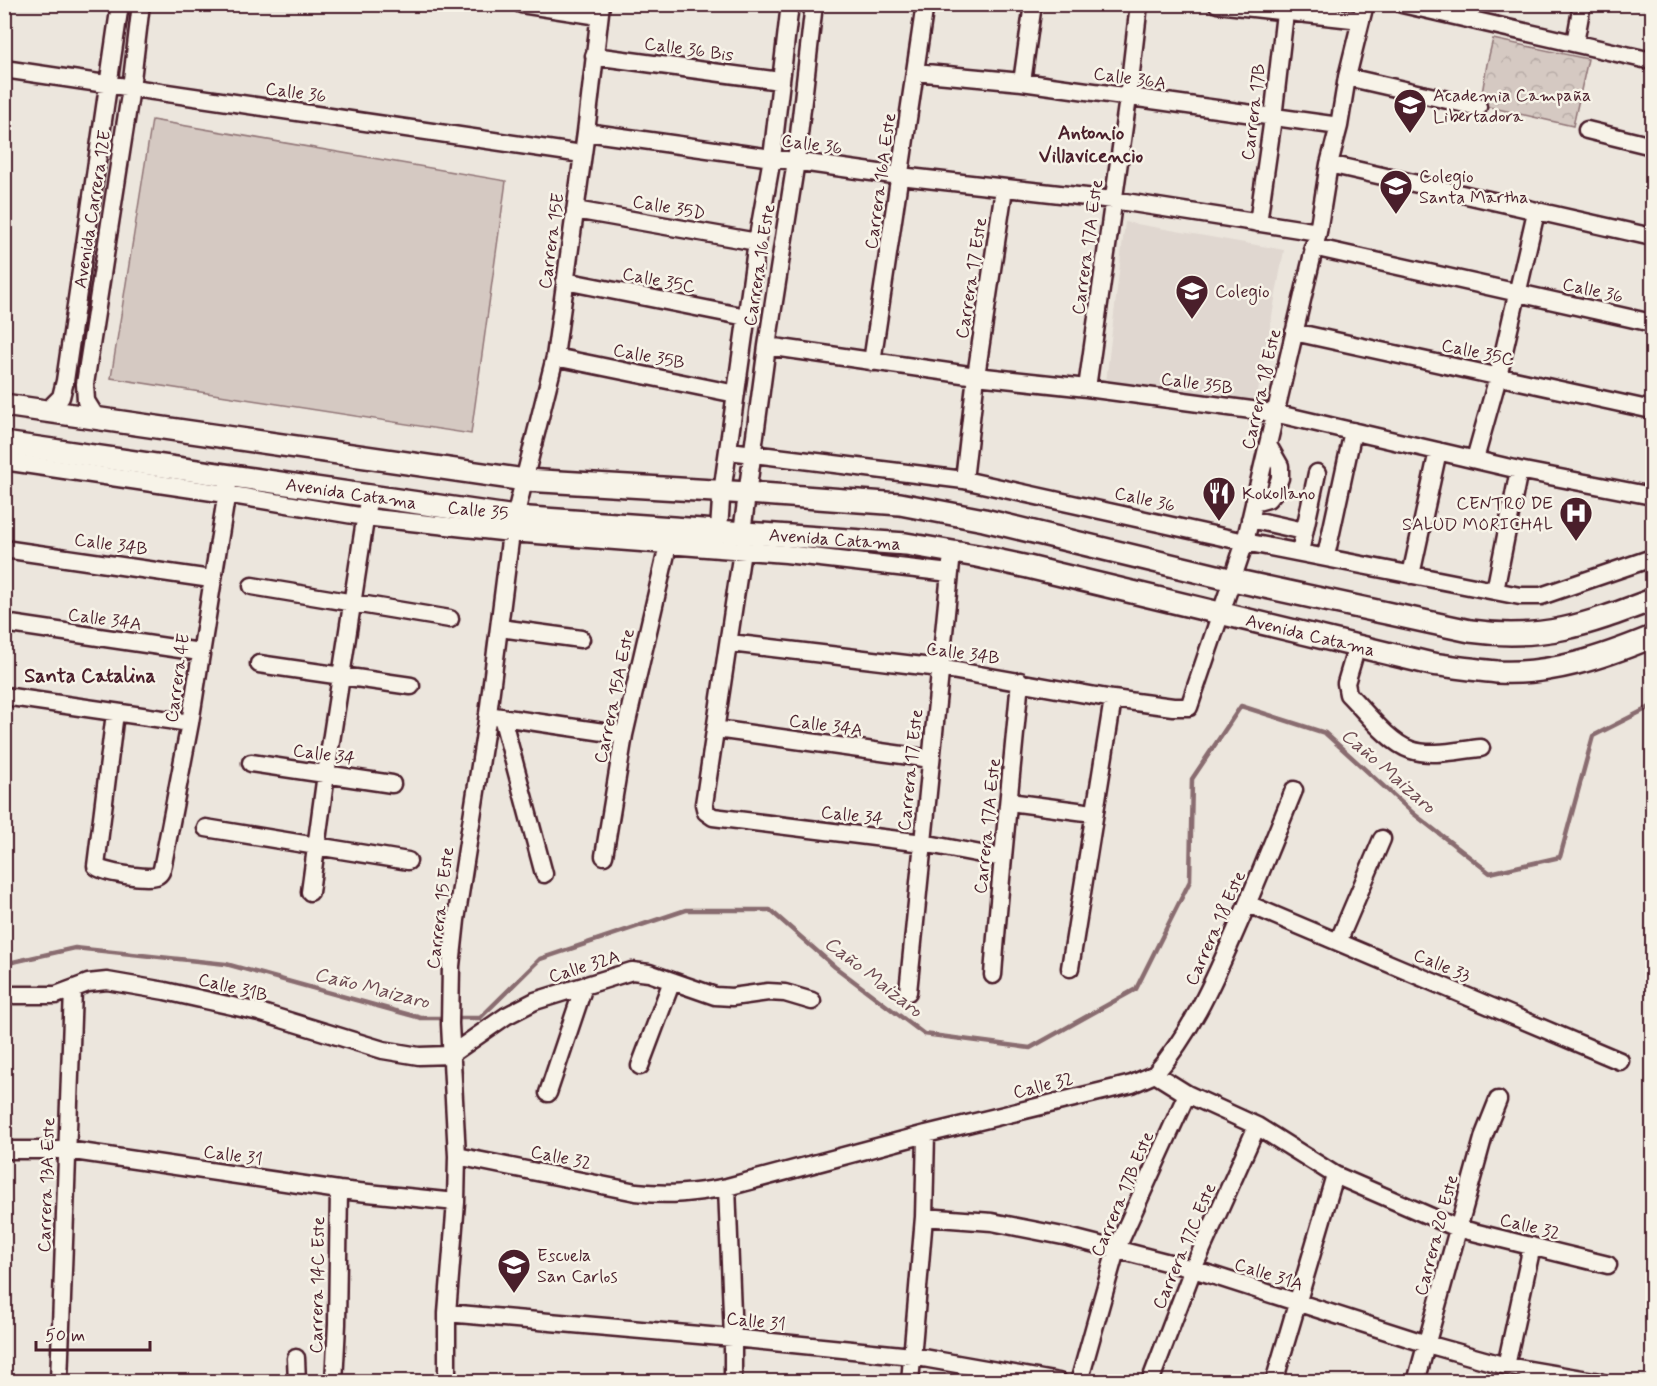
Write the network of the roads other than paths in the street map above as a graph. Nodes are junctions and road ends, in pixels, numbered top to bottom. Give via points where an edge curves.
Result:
1 (521, 4) edge
2 (814, 4) edge
3 (925, 4) edge
4 (1033, 4) edge
5 (1139, 4) edge
6 (1217, 4) edge
7 (1402, 4) edge
8 (1582, 4) edge
9 (786, 5) edge
10 (1285, 9) edge
11 (600, 10) edge
12 (119, 11) edge
13 (140, 12) edge
14 (1363, 12) edge
15 (1575, 43) junction
16 (594, 56) junction
17 (1653, 61) edge
18 (4, 69) edge
19 (915, 72) junction
20 (1347, 77) junction
21 (780, 81) junction
22 (1022, 82) junction
23 (109, 84) junction
24 (131, 88) junction
25 (1128, 98) junction
26 (1478, 107) dead end
27 (1273, 118) junction
28 (1339, 126) junction
29 (1587, 130) dead end
30 (586, 132) junction
31 (1653, 146) edge
32 (582, 154) junction
33 (772, 158) junction
34 (795, 161) junction
35 (1329, 164) junction
36 (900, 176) junction
37 (1004, 189) junction
38 (1113, 200) junction
39 (575, 210) junction
40 (1536, 212) junction
41 (1258, 223) junction
42 (1653, 237) edge
43 (1316, 240) junction
44 (757, 242) junction
45 (565, 281) junction
46 (1517, 293) junction
47 (746, 317) junction
48 (1653, 323) edge
49 (1294, 332) junction
50 (766, 346) junction
51 (555, 357) junction
52 (872, 362) junction
53 (976, 376) junction
54 (1498, 377) junction
55 (1087, 388) junction
56 (736, 394) junction
57 (4, 405) edge
58 (48, 410) junction
59 (1653, 410) edge
60 (1274, 413) junction
61 (96, 417) junction
62 (1353, 431) junction
63 (4, 443) edge
64 (1438, 451) junction
65 (729, 452) junction
66 (754, 453) junction
67 (1475, 459) junction
68 (4, 461) edge
69 (1520, 470) junction
70 (1317, 473) dead end
71 (525, 480) junction
72 (964, 480) junction
73 (228, 484) junction
74 (723, 492) junction
75 (748, 493) junction
76 (369, 496) junction
77 (1653, 496) edge
78 (1252, 511) junction
79 (365, 517) junction
80 (513, 525) junction
81 (719, 530) junction
82 (1304, 531) junction
83 (742, 542) junction
84 (1245, 542) junction
85 (668, 545) junction
86 (4, 549) edge
87 (1300, 552) junction
88 (1326, 556) junction
89 (1653, 558) edge
90 (951, 563) junction
91 (1411, 574) junction
92 (211, 579) junction
93 (1233, 580) junction
94 (252, 586) dead end
95 (1495, 591) junction
96 (1653, 600) edge
97 (352, 602) junction
98 (1221, 614) junction
99 (450, 618) dead end
100 (4, 623) edge
101 (500, 628) junction
102 (1653, 637) edge
103 (581, 639) dead end
104 (730, 643) junction
105 (1357, 646) junction
106 (200, 652) junction
107 (259, 664) dead end
108 (940, 668) junction
109 (341, 675) junction
110 (1020, 681) junction
111 (411, 686) dead end
112 (4, 696) edge
113 (1113, 699) junction
114 (1189, 707) joint
115 (115, 713) junction
116 (495, 716) junction
117 (190, 723) junction
118 (716, 729) junction
119 (624, 735) junction
120 (1481, 748) dead end
121 (931, 759) junction
122 (251, 764) dead end
123 (326, 774) junction
124 (392, 784) dead end
125 (1294, 790) dead end
126 (1009, 802) junction
127 (704, 804) joint
128 (1093, 813) junction
129 (206, 828) dead end
130 (1382, 839) dead end
131 (923, 843) junction
132 (317, 846) junction
133 (604, 856) dead end
134 (1002, 858) junction
135 (408, 861) dead end
136 (543, 873) dead end
137 (310, 892) dead end
138 (1248, 904) junction
139 (1338, 942) junction
140 (1070, 968) dead end
141 (993, 975) dead end
142 (672, 981) junction
143 (584, 986) junction
144 (73, 990) junction
145 (908, 992) dead end
146 (4, 995) edge
147 (812, 1001) dead end
148 (450, 1055) junction
149 (1620, 1061) dead end
150 (640, 1066) dead end
151 (1155, 1074) junction
152 (548, 1093) dead end
153 (1187, 1094) junction
154 (1498, 1100) dead end
155 (1257, 1126) junction
156 (926, 1134) junction
157 (4, 1150) edge
158 (67, 1150) junction
159 (457, 1156) junction
160 (1335, 1175) junction
161 (727, 1187) junction
162 (339, 1190) junction
163 (456, 1202) junction
164 (924, 1217) junction
165 (1457, 1228) junction
166 (1532, 1246) junction
167 (1116, 1250) junction
168 (1608, 1265) dead end
169 (1193, 1269) junction
170 (1298, 1304) junction
171 (447, 1313) junction
172 (733, 1338) junction
173 (1427, 1344) junction
174 (912, 1356) junction
175 (296, 1358) dead end
176 (1506, 1366) junction
177 (1057, 1381) edge
178 (59, 1382) edge
179 (297, 1382) edge
180 (334, 1382) edge
181 (447, 1382) edge
182 (733, 1382) edge
183 (910, 1382) edge
184 (1080, 1382) edge
185 (1150, 1382) edge
186 (1274, 1382) edge
187 (1416, 1382) edge
188 (1600, 1382) edge

1 - 11 street
2 - 34 street, Carrera 16 Este
3 - 19 street, Carrera 16A Este
4 - 22 street
5 - 25 street, Carrera 17A Este
6 - 10 street
7 - 15 street
8 - 15 street
9 - 21 street, Carrera 16 Este
10 - 14 street
10 - 27 street, Carrera 17B
11 - 16 street, Carrera 15E
12 - 13 street
12 - 23 street, Avenida Carrera 12E
13 - 24 street, Avenida Carrera 12E
14 - 20 street, Carrera 18 Este
15 - 17 street
16 - 21 street, Calle 36 Bis
16 - 30 street, Carrera 15E
18 - 23 street, Calle 36
19 - 22 street, Calle 36A
19 - 36 street, Carrera 16A Este
20 - 26 street
20 - 28 street, Carrera 18 Este
21 - 33 street, Carrera 16 Este
22 - 25 street, Calle 36A
23 - 24 street, Calle 36
23 - 58 street, Avenida Carrera 12E via 65,381 61,397
24 - 32 street, Calle 36
24 - 61 street, Avenida Carrera 12E via 84,392
25 - 27 street, Calle 36A
25 - 38 street, Carrera 17A Este
27 - 28 street, Calle 36A
27 - 41 street, Carrera 17B
28 - 35 street, Carrera 18 Este
29 - 31 street
30 - 32 street, Carrera 15E
30 - 33 street, Calle 36
32 - 39 street, Carrera 15E
33 - 34 street, Calle 36
33 - 44 street, Carrera 16 Este
34 - 36 street, Calle 36
34 - 50 street, Carrera 16 Este
35 - 40 street
35 - 43 street, Carrera 18 Este
36 - 37 street, Calle 36
36 - 52 street, Carrera 16A Este
37 - 38 street, Calle 36
37 - 53 street, Carrera 17 Este
38 - 41 street, Calle 36
38 - 55 street, Carrera 17A Este
39 - 44 street, Calle 35D
39 - 45 street, Carrera 15E
40 - 42 street
40 - 46 street
41 - 43 street, Calle 36
43 - 46 street, Calle 36
43 - 49 street, Carrera 18 Este
44 - 47 street, Carrera 16 Este
45 - 47 street, Calle 35C
45 - 51 street, Carrera 15E
46 - 48 street, Calle 36
46 - 54 street
47 - 56 street, Carrera 16 Este
49 - 54 street, Calle 35C
49 - 60 street, Carrera 18 Este
50 - 52 street, Calle 35B
50 - 66 street, Carrera 16 Este
51 - 56 street, Calle 35B
51 - 71 street, Carrera 15E
52 - 53 street, Calle 35B
53 - 55 street, Calle 35B
53 - 72 street, Carrera 17 Este
54 - 59 street, Calle 35C
54 - 67 street
55 - 60 street, Calle 35B
56 - 65 street, Carrera 16 Este
57 - 58 main road, Avenida Catama
58 - 61 main road, Avenida Catama
60 - 62 street, Calle 35B
60 - 78 street, Carrera 18 Este
61 - 71 main road, Avenida Catama
62 - 64 street, Calle 35B
62 - 88 street
63 - 73 main road, Avenida Catama
64 - 67 street, Calle 35B
64 - 91 street
65 - 66 street, Calle 36
65 - 74 street, Carrera 16 Este
66 - 72 street, Calle 36
66 - 75 street, Carrera 16 Este
67 - 69 street, Calle 35B
68 - 73 street, Calle 35
69 - 77 street, Calle 35B
69 - 95 street
70 - 82 street
71 - 74 main road, Avenida Catama
71 - 80 street, Carrera 15 Este
72 - 84 street, Calle 36
73 - 76 main road, Avenida Catama
73 - 79 street, Calle 35
73 - 92 street, Carrera 4E
74 - 75 main road, Avenida Catama
74 - 81 street, Carrera 16 Este
75 - 83 street, Carrera 16 Este
75 - 93 main road, Avenida Catama via 900,504 984,520
76 - 79 street
76 - 80 main road, Avenida Catama
78 - 82 street
78 - 84 street, Carrera 18 Este
79 - 80 street, Calle 35
79 - 97 street
80 - 81 main road, Avenida Catama
80 - 85 street, Calle 35
80 - 101 street, Carrera 15 Este
81 - 83 main road, Avenida Catama
82 - 87 street
83 - 85 street, Calle 35
83 - 90 main road, Avenida Catama via 906,544
83 - 104 street, Carrera 16 Este
84 - 87 street, Calle 36
84 - 93 street, Carrera 18 Este
85 - 119 street, Carrera 15A Este
86 - 92 street, Calle 34B
87 - 88 street, Calle 36
88 - 91 street, Calle 36
89 - 95 street, Calle 36 via 1541,596
90 - 98 main road, Avenida Catama via 1028,567
90 - 108 street, Carrera 17 Este
91 - 95 street, Calle 36
92 - 106 street, Carrera 4E
93 - 96 main road, Avenida Catama via 1501,635 1577,627
93 - 98 street, Carrera 18 Este
94 - 97 street
97 - 99 street
97 - 109 street
98 - 105 main road, Avenida Catama
98 - 114 street, Carrera 18 Este
100 - 106 street, Calle 34A
101 - 103 street
101 - 116 street, Carrera 15 Este
102 - 105 main road, Avenida Catama via 1610,655 1541,671 1498,672 1432,664
104 - 108 street, Calle 34B
104 - 118 street, Carrera 16 Este
105 - 120 street via 1346,683 1348,694 1396,743 1428,752
106 - 117 street, Carrera 4E
107 - 109 street
108 - 110 street, Calle 34B
108 - 121 street, Carrera 17 Este
109 - 111 street
109 - 123 street
110 - 113 street, Calle 34B
110 - 126 street, Carrera 17A Este
112 - 115 street
113 - 114 street, Calle 34B
113 - 128 street
115 - 117 street
115 - 117 street, Carrera 4E via 95,861 99,870 105,872 150,877 162,872
116 - 119 street
116 - 136 street
116 - 148 street, Carrera 15 Este via 456,920
118 - 121 street, Calle 34A
118 - 127 street, Carrera 16 Este
119 - 133 street, Carrera 15A Este
121 - 131 street, Carrera 17 Este
122 - 123 street, Calle 34
123 - 124 street, Calle 34
123 - 132 street
125 - 138 street, Carrera 18 Este
126 - 128 street
126 - 134 street, Carrera 17A Este
127 - 131 street, Calle 34 via 713,817
128 - 140 street
129 - 132 street
130 - 139 street
131 - 134 street, Calle 34
131 - 145 street, Carrera 17 Este
132 - 135 street
132 - 137 street
134 - 141 street, Carrera 17A Este
138 - 139 street, Calle 33
138 - 151 street, Carrera 18 Este via 1208,994
139 - 149 street, Calle 33
142 - 143 street, Calle 32A via 632,972
142 - 147 street, Calle 32A via 715,996 768,992
142 - 150 street
143 - 148 street, Calle 32A via 535,1001
143 - 152 street
144 - 146 street, Calle 31B via 56,995
144 - 148 street, Calle 31B via 88,982 107,981 260,1012 383,1050 419,1056
144 - 158 street, Carrera 13A Este
148 - 159 street, Carrera 15 Este
151 - 153 street, Calle 32
151 - 156 street, Calle 32
153 - 155 street, Calle 32
153 - 167 street, Carrera 17B Este
154 - 165 street, Carrera 20 Este
155 - 160 street, Calle 32
155 - 169 street, Carrera 17C Este
156 - 161 street, Calle 32
156 - 164 street
157 - 158 street, Calle 31
158 - 162 street, Calle 31
158 - 178 street, Carrera 13A Este
159 - 161 street, Calle 32 via 645,1193 675,1194
159 - 163 street, Carrera 15 Este
160 - 165 street, Calle 32
160 - 170 street
161 - 172 street
162 - 163 street, Calle 31
162 - 180 street, Carrera 14C Este
163 - 171 street, Carrera 15 Este
164 - 167 street, Calle 31A via 1028,1228
164 - 174 street
165 - 166 street, Calle 32
165 - 173 street, Carrera 20 Este
166 - 168 street, Calle 32
166 - 176 street
167 - 169 street, Calle 31A
167 - 184 street, Carrera 17B Este
169 - 170 street, Calle 31A
169 - 185 street, Carrera 17C Este
170 - 173 street, Calle 31A
170 - 186 street
171 - 172 street, Calle 31
171 - 181 street, Carrera 15 Este
172 - 174 street, Calle 31
172 - 182 street
173 - 176 street, Calle 31A
173 - 187 street, Carrera 20 Este
174 - 177 street, Calle 31
174 - 183 street
175 - 179 street
176 - 188 street, Calle 31A

